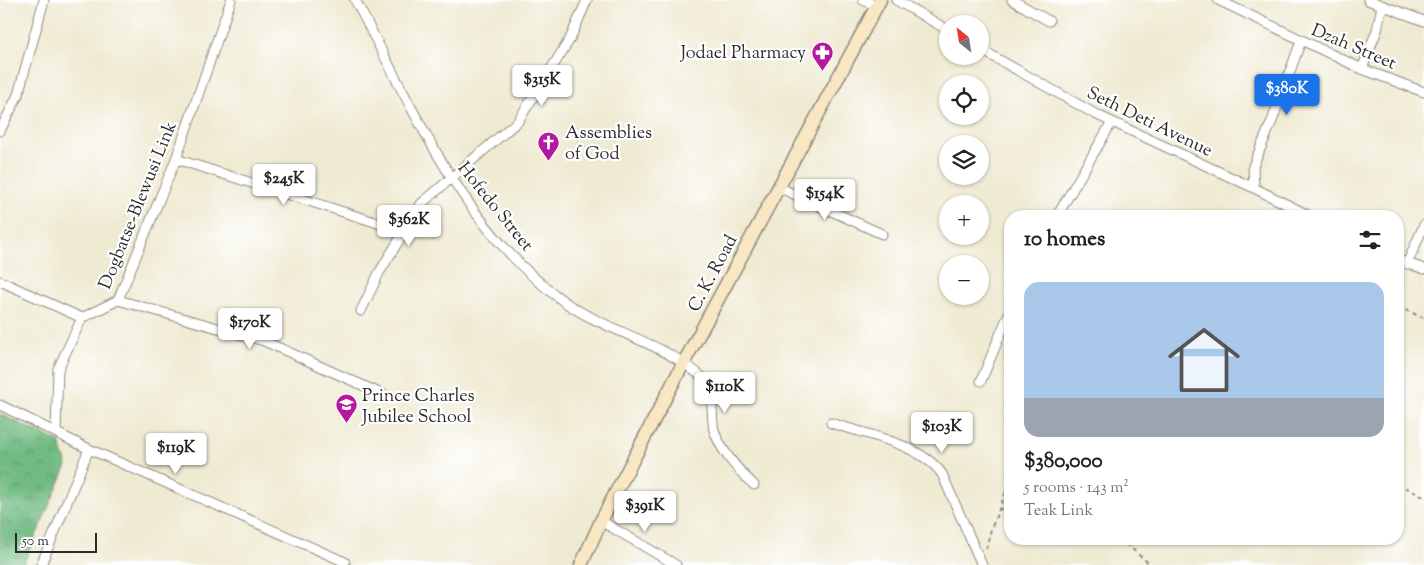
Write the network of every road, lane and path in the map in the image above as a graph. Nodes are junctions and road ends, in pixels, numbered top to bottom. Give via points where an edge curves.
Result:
1 (44, 0) edge
2 (231, 0) edge
3 (355, 0) edge
4 (587, 0) edge
5 (863, 0) edge
6 (896, 0) edge
7 (1012, 0) edge
8 (1218, 0) edge
9 (1368, 0) edge
10 (878, 3) edge
11 (1382, 6) junction
12 (1424, 20) edge
13 (1049, 21) dead end
14 (939, 25) edge
15 (1301, 41) junction
16 (989, 53) edge
17 (1362, 69) junction
18 (1424, 92) edge
19 (1112, 122) junction
20 (0, 131) edge
21 (176, 159) junction
22 (451, 178) junction
23 (778, 187) junction
24 (1254, 188) junction
25 (1061, 210) edge
26 (1298, 210) edge
27 (1424, 225) edge
28 (402, 234) junction
29 (882, 234) dead end
30 (1404, 263) edge
31 (1407, 264) junction
32 (1424, 269) edge
33 (0, 281) edge
34 (118, 300) junction
35 (1404, 310) edge
36 (361, 311) dead end
37 (82, 318) junction
38 (1424, 318) edge
39 (1004, 325) edge
40 (683, 364) junction
41 (981, 381) dead end
42 (384, 395) dead end
43 (0, 405) edge
44 (831, 423) dead end
45 (56, 432) junction
46 (89, 449) junction
47 (754, 485) dead end
48 (1404, 487) edge
49 (1424, 497) edge
50 (1004, 498) edge
51 (1000, 509) junction
52 (1004, 509) edge
53 (601, 521) junction
54 (1127, 545) edge
55 (345, 562) dead end
56 (982, 564) edge
57 (41, 565) edge
58 (581, 565) edge
59 (676, 565) edge
60 (1151, 565) edge

1 - 20 street via 18,95
2 - 21 street, Dogbatse-Blewusi Link
3 - 22 street, Hofedo Street via 429,143
4 - 22 street via 570,39 518,121
5 - 10 street
6 - 14 street
7 - 13 street
8 - 15 street, Dzah Street
9 - 11 street
10 - 23 street, C. K. Road
11 - 12 street
11 - 17 street
15 - 17 street, Dzah Street
15 - 24 street via 1253,166
16 - 19 street, Seth Deti Avenue
17 - 18 street, Dzah Street
19 - 24 street, Seth Deti Avenue
19 - 25 street
21 - 28 street via 374,222
21 - 34 street, Dogbatse-Blewusi Link
22 - 28 street via 420,204
22 - 40 street, Hofedo Street via 535,279 568,304
23 - 29 street
23 - 40 street, C. K. Road
24 - 26 street, Seth Deti Avenue
27 - 31 street
28 - 36 street
30 - 31 street
31 - 32 street
33 - 37 street
34 - 37 street, Dogbatse-Blewusi Link
34 - 42 street via 264,341
35 - 38 path
37 - 45 street via 58,369
39 - 41 street
40 - 47 street, Hofedo Street via 706,381 718,439 734,464
40 - 53 street, C. K. Road
43 - 45 street
44 - 56 street via 918,452 935,464
45 - 46 street
46 - 55 street
46 - 57 street
48 - 49 path
50 - 51 path
51 - 52 path
51 - 56 path
53 - 58 street, C. K. Road
53 - 59 street
54 - 60 path

